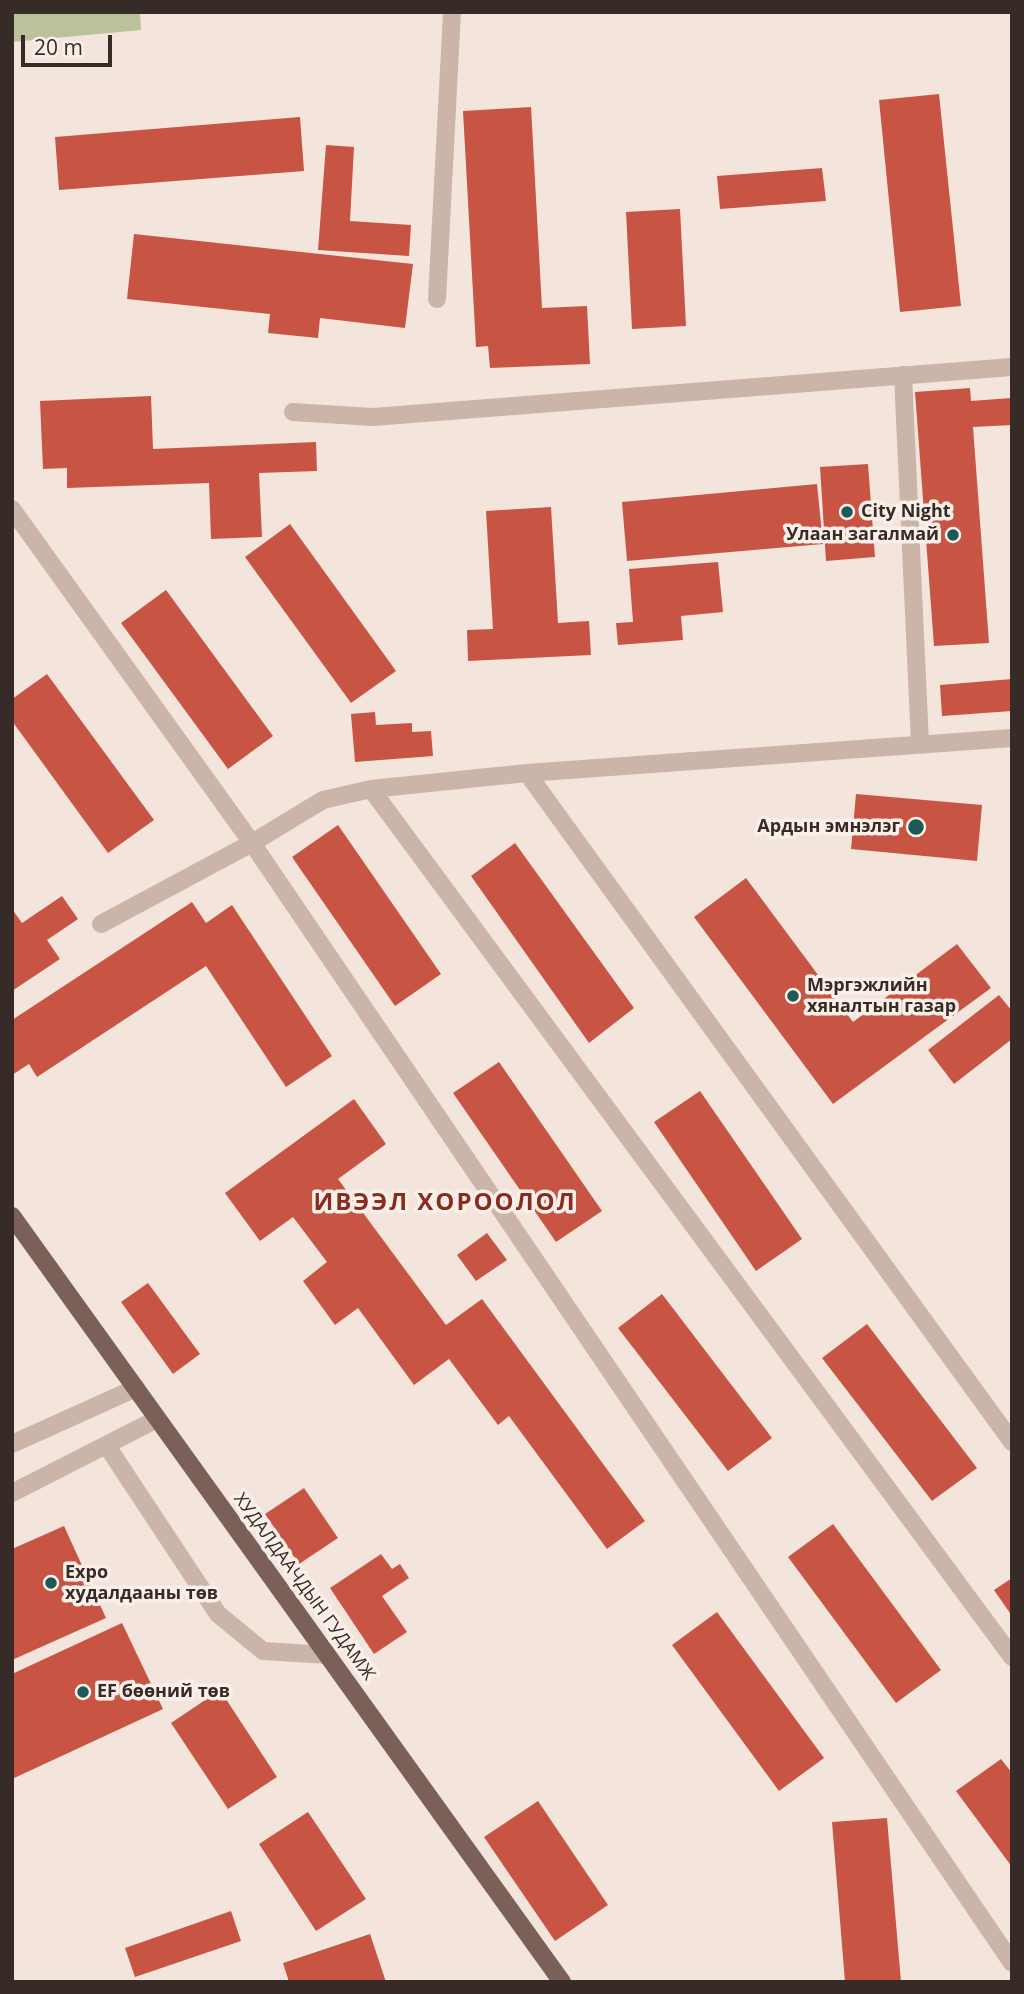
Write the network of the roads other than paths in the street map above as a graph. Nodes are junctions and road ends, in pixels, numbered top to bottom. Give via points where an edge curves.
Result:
1 (452, 12) edge
2 (437, 299) dead end
3 (1012, 367) edge
4 (903, 375) junction
5 (293, 412) dead end
6 (12, 509) edge
7 (1012, 738) edge
8 (920, 743) junction
9 (527, 773) junction
10 (371, 789) junction
11 (253, 843) junction
12 (101, 924) dead end
13 (12, 1216) edge
14 (136, 1388) junction
15 (158, 1419) junction
16 (1012, 1442) edge
17 (12, 1444) edge
18 (107, 1446) junction
19 (12, 1493) edge
20 (328, 1656) junction
21 (1012, 1657) edge
22 (1012, 1963) edge
23 (562, 1982) edge

1 - 2 street
3 - 4 street
4 - 5 street via 373,416
4 - 8 street
6 - 11 street
7 - 8 street
8 - 9 street
9 - 10 street
9 - 16 street
10 - 11 street via 323,800
10 - 21 street
11 - 12 street
11 - 22 street
13 - 14 main road, ХУДАЛДААЧДЫН ГУДАМЖ
14 - 15 main road, ХУДАЛДААЧДЫН ГУДАМЖ
14 - 17 street
15 - 18 street
15 - 20 main road, ХУДАЛДААЧДЫН ГУДАМЖ
18 - 19 street
18 - 20 street via 218,1614 262,1651
20 - 23 main road, ХУДАЛДААЧДЫН ГУДАМЖ

